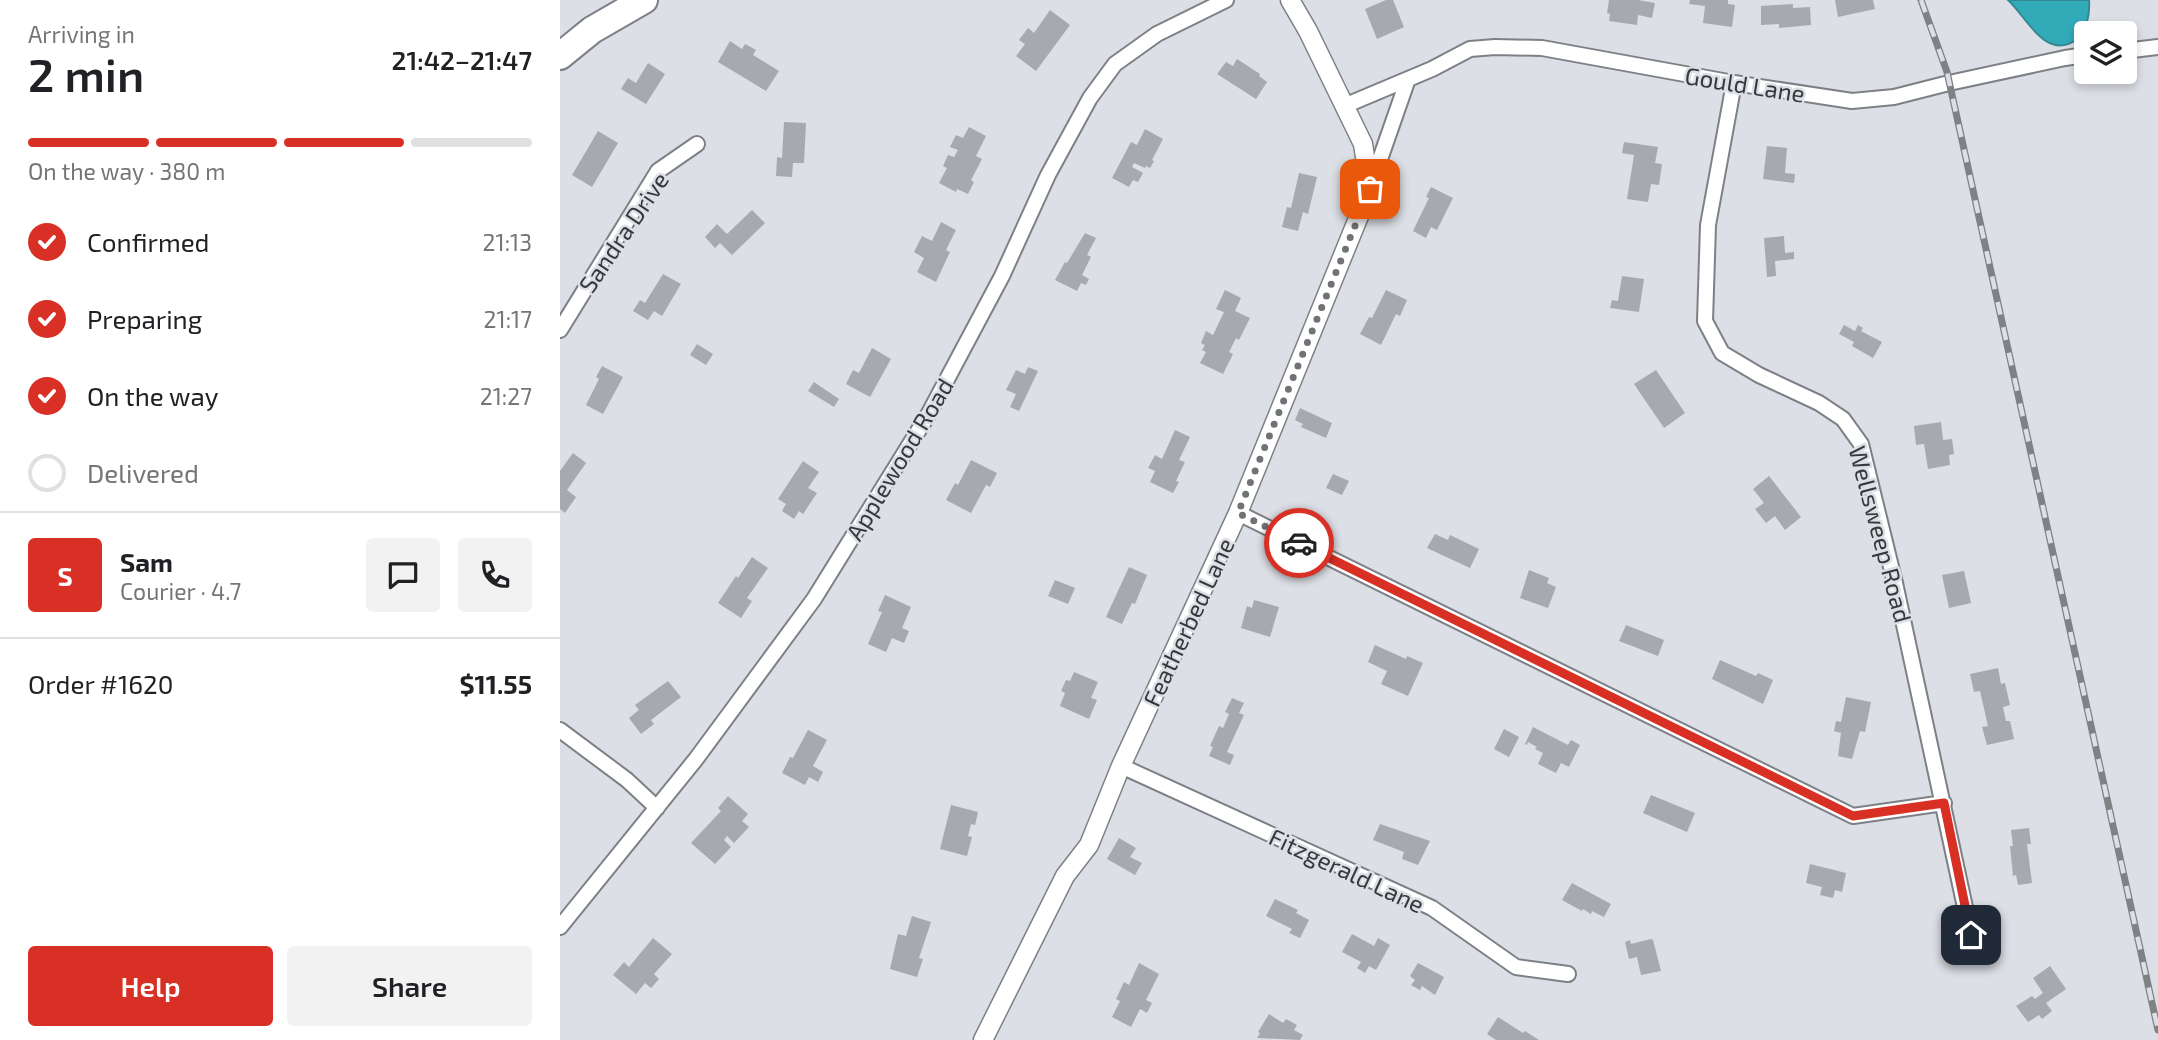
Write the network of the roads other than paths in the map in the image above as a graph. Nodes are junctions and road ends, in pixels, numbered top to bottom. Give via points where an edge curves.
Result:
1 (644, 0) edge
2 (1226, 0) edge
3 (1290, 0) edge
4 (2158, 47) edge
5 (2137, 49) edge
6 (560, 56) edge
7 (2074, 57) edge
8 (1408, 79) junction
9 (1734, 83) junction
10 (1344, 106) junction
11 (697, 144) dead end
12 (1370, 189) junction
13 (560, 330) edge
14 (1238, 513) junction
15 (560, 730) edge
16 (1121, 766) junction
17 (1944, 803) junction
18 (657, 808) junction
19 (560, 927) edge
20 (1971, 935) dead end
21 (1568, 974) dead end
22 (983, 1040) edge

1 - 6 highway via 592,30
2 - 18 street, Applewood Road via 1157,34 1115,64 1090,97 928,415 814,599
3 - 10 street
4 - 5 street
7 - 9 street, Gould Lane via 1894,97 1852,101
8 - 9 street, Gould Lane via 1470,48 1495,47 1542,48
8 - 10 street, Gould Lane
8 - 12 street
9 - 17 street, Wellsweep Road via 1708,225 1705,321 1722,353 1819,403 1843,419 1861,444
10 - 12 street via 1363,144
11 - 13 street, Sandra Drive via 658,171
12 - 14 street, Featherbed Lane
14 - 16 street, Featherbed Lane
14 - 17 street via 1853,816
15 - 18 street
16 - 21 street, Fitzgerald Lane via 1432,908 1516,967
16 - 22 street, Featherbed Lane via 1089,845 1065,876
17 - 20 street, Wellsweep Road
18 - 19 street, Applewood Road

